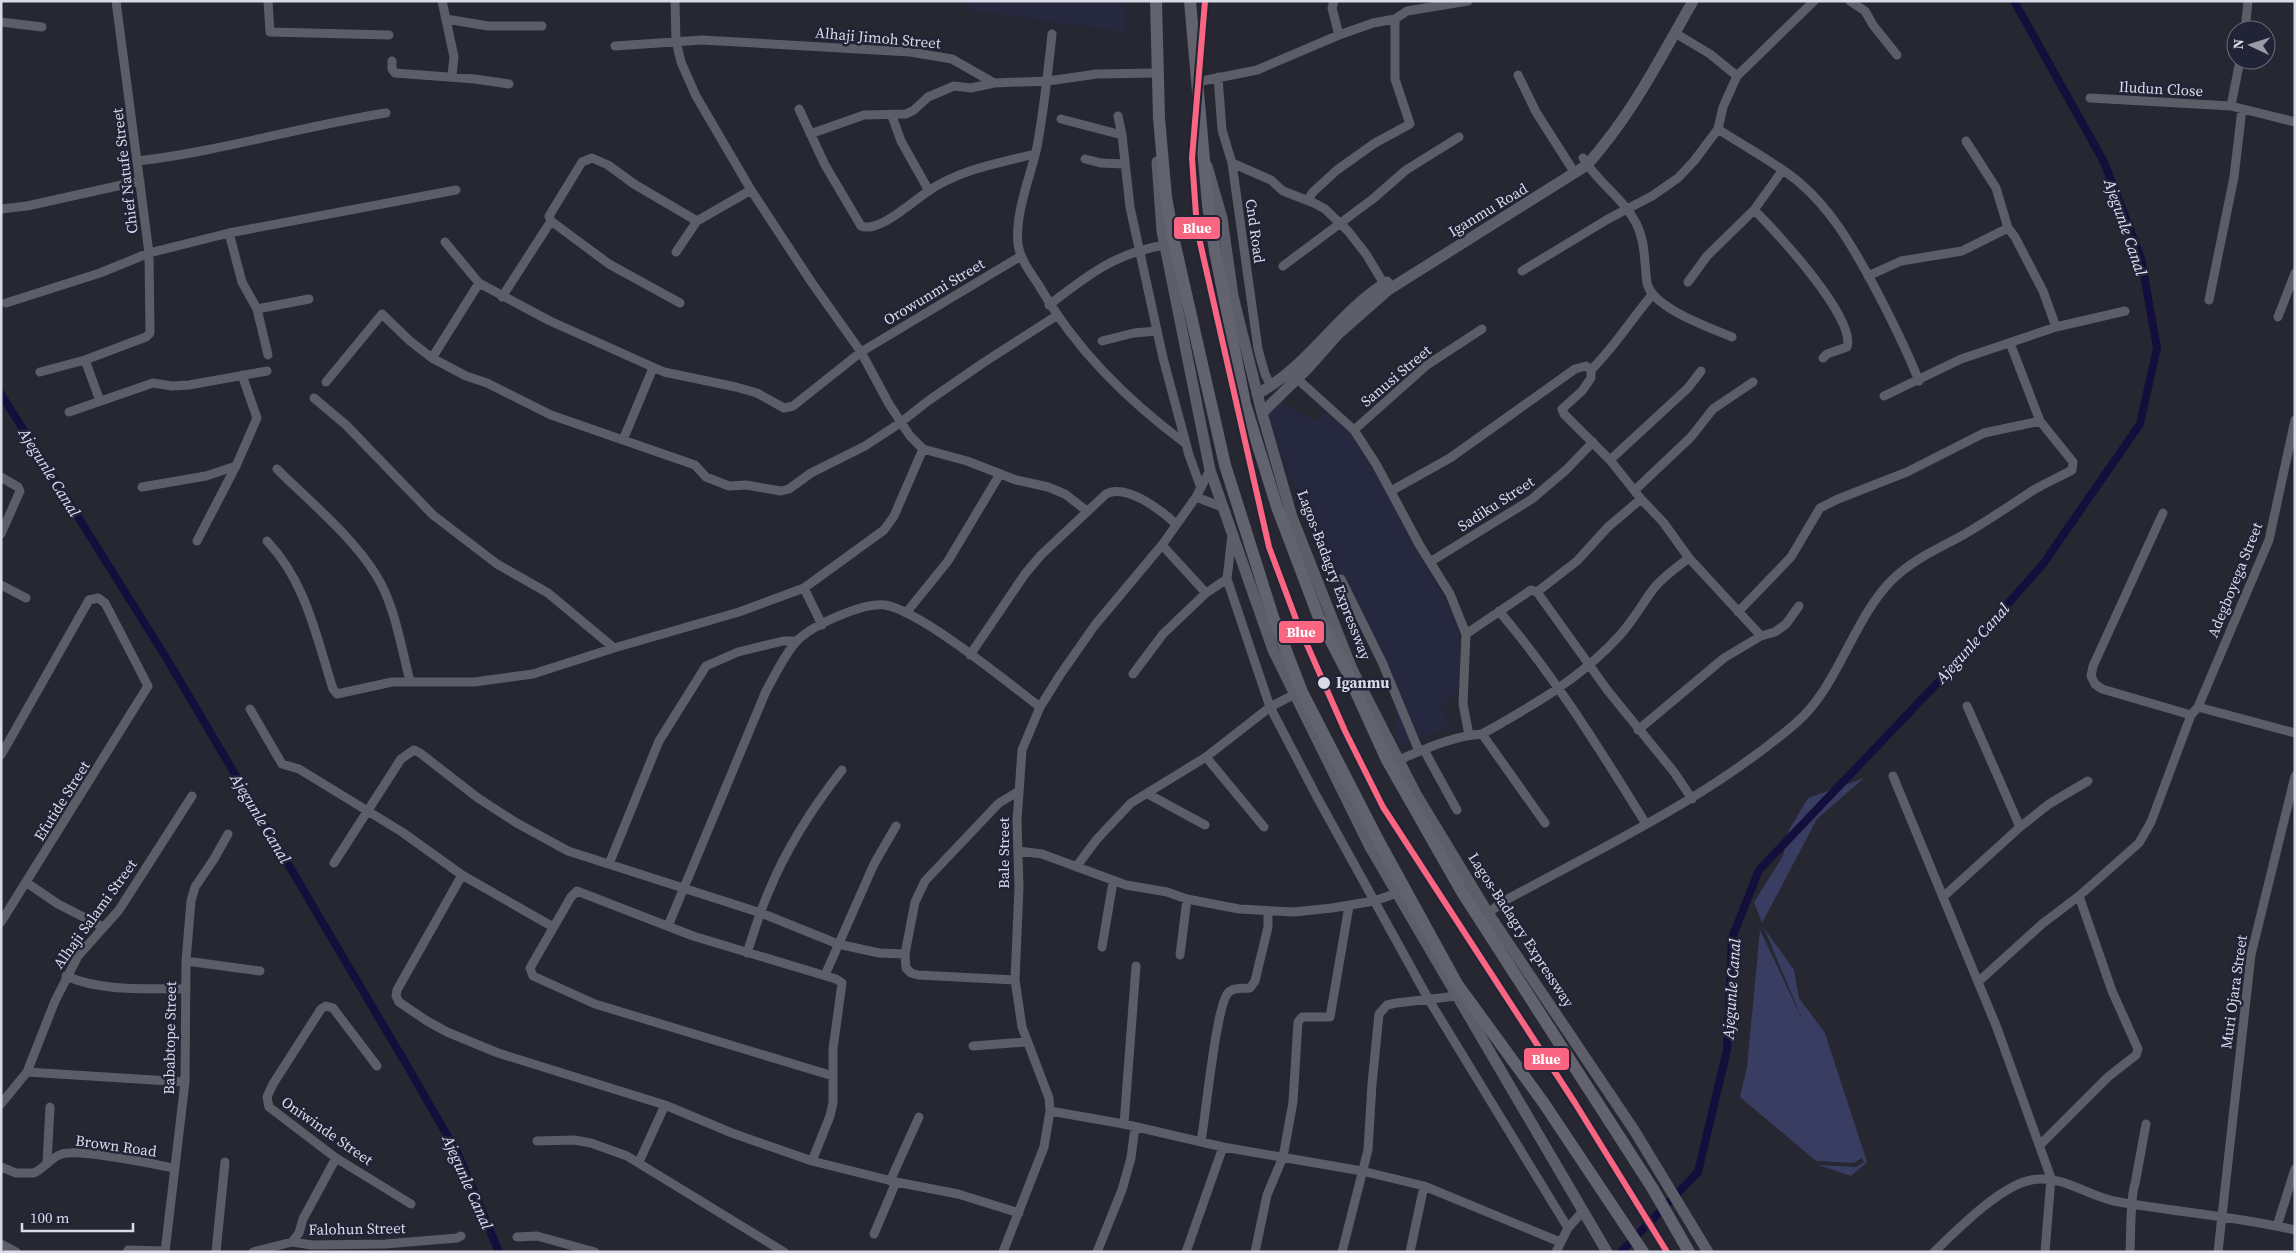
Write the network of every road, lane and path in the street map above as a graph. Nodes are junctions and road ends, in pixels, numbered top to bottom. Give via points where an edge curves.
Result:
1 (116, 1) edge
2 (268, 1) edge
3 (442, 1) edge
4 (675, 1) edge
5 (1156, 1) edge
6 (1190, 1) edge
7 (1334, 1) edge
8 (1468, 1) edge
9 (1684, 1) edge
10 (1693, 1) edge
11 (1814, 1) edge
12 (1850, 1) edge
13 (2248, 1) edge
14 (446, 19) junction
15 (1395, 19) junction
16 (2246, 20) edge
17 (1, 22) edge
18 (542, 26) dead end
19 (42, 27) dead end
20 (1674, 33) junction
21 (1052, 34) dead end
22 (389, 35) dead end
23 (1339, 35) junction
24 (676, 41) junction
25 (615, 46) dead end
26 (1897, 55) dead end
27 (392, 60) dead end
28 (2238, 70) edge
29 (1156, 73) junction
30 (1518, 75) dead end
31 (452, 76) junction
32 (1737, 76) junction
33 (1218, 77) junction
34 (1048, 81) junction
35 (1197, 82) junction
36 (994, 83) junction
37 (509, 84) dead end
38 (2090, 98) dead end
39 (2231, 106) junction
40 (799, 109) dead end
41 (2242, 110) junction
42 (386, 113) dead end
43 (892, 116) junction
44 (1118, 116) dead end
45 (1159, 118) junction
46 (1062, 119) dead end
47 (2295, 122) edge
48 (1718, 129) junction
49 (810, 134) junction
50 (1122, 135) junction
51 (1459, 137) dead end
52 (1966, 141) dead end
53 (1035, 154) junction
54 (1085, 159) dead end
55 (1203, 159) junction
56 (138, 161) junction
57 (1585, 161) junction
58 (1232, 163) junction
59 (1125, 164) junction
60 (1571, 167) junction
61 (1782, 171) junction
62 (140, 181) junction
63 (456, 190) dead end
64 (752, 190) junction
65 (929, 190) junction
66 (1308, 200) junction
67 (1627, 208) junction
68 (1, 209) edge
69 (1754, 210) junction
70 (551, 221) junction
71 (697, 221) junction
72 (1340, 223) junction
73 (2008, 228) junction
74 (229, 233) junction
75 (445, 242) dead end
76 (1165, 245) junction
77 (1140, 249) junction
78 (676, 252) dead end
79 (150, 253) junction
80 (1021, 256) junction
81 (1283, 266) dead end
82 (1522, 271) dead end
83 (2295, 273) edge
84 (1868, 276) junction
85 (1688, 282) dead end
86 (479, 284) junction
87 (1384, 284) junction
88 (1652, 295) junction
89 (502, 296) junction
90 (309, 299) dead end
91 (2209, 300) dead end
92 (6, 303) dead end
93 (680, 303) dead end
94 (1049, 305) junction
95 (257, 308) junction
96 (2124, 311) dead end
97 (1056, 316) junction
98 (2278, 317) dead end
99 (2056, 327) junction
100 (1482, 329) dead end
101 (1157, 331) junction
102 (1732, 337) dead end
103 (1102, 341) dead end
104 (2010, 343) junction
105 (861, 352) junction
106 (268, 355) dead end
107 (432, 358) junction
108 (1823, 358) dead end
109 (85, 360) junction
110 (653, 368) junction
111 (1591, 370) junction
112 (267, 371) dead end
113 (1701, 371) dead end
114 (40, 372) dead end
115 (242, 375) junction
116 (1293, 375) junction
117 (1919, 381) junction
118 (326, 382) dead end
119 (1753, 382) dead end
120 (1271, 386) junction
121 (1257, 394) junction
122 (1884, 396) dead end
123 (314, 398) dead end
124 (100, 401) junction
125 (69, 412) dead end
126 (1262, 413) junction
127 (2295, 420) edge
128 (2040, 421) junction
129 (900, 423) junction
130 (1354, 430) junction
131 (623, 440) junction
132 (1593, 442) junction
133 (1186, 444) junction
134 (923, 449) junction
135 (1610, 460) junction
136 (236, 466) junction
137 (277, 469) dead end
138 (1210, 470) junction
139 (1000, 474) junction
140 (1, 477) edge
141 (142, 487) dead end
142 (1201, 488) junction
143 (1635, 490) junction
144 (1391, 491) junction
145 (1196, 497) junction
146 (1641, 499) junction
147 (1222, 507) junction
148 (1087, 512) junction
149 (2162, 513) dead end
150 (1176, 524) junction
151 (1, 534) edge
152 (1232, 535) junction
153 (196, 541) dead end
154 (267, 541) dead end
155 (1162, 544) junction
156 (1689, 558) junction
157 (1430, 562) junction
158 (1227, 579) junction
159 (1341, 579) dead end
160 (1, 585) edge
161 (804, 588) junction
162 (1537, 592) junction
163 (1206, 593) junction
164 (26, 598) dead end
165 (1799, 606) dead end
166 (1500, 612) junction
167 (1738, 612) junction
168 (906, 613) junction
169 (822, 625) junction
170 (1466, 634) junction
171 (1761, 636) junction
172 (797, 641) junction
173 (614, 648) junction
174 (970, 654) junction
175 (1590, 664) junction
176 (1133, 674) dead end
177 (410, 681) junction
178 (1558, 689) junction
179 (1295, 694) junction
180 (1967, 706) dead end
181 (1040, 707) junction
182 (1270, 707) junction
183 (2198, 707) junction
184 (250, 709) dead end
185 (2191, 715) junction
186 (1638, 730) junction
187 (2295, 733) edge
188 (1482, 734) junction
189 (1469, 735) junction
190 (1422, 751) junction
191 (2, 752) edge
192 (1206, 756) junction
193 (1399, 760) junction
194 (842, 770) dead end
195 (1893, 776) dead end
196 (2295, 776) edge
197 (2088, 781) dead end
198 (1019, 791) junction
199 (1148, 794) junction
200 (192, 796) dead end
201 (1692, 798) junction
202 (367, 810) junction
203 (1457, 810) dead end
204 (1545, 823) dead end
205 (1646, 824) junction
206 (1205, 825) dead end
207 (896, 826) dead end
208 (1264, 827) dead end
209 (2020, 827) junction
210 (228, 834) dead end
211 (1018, 850) junction
212 (334, 863) dead end
213 (609, 864) junction
214 (1076, 867) junction
215 (462, 874) junction
216 (1113, 882) junction
217 (27, 883) junction
218 (684, 888) junction
219 (1397, 893) junction
220 (2079, 896) junction
221 (1943, 897) junction
222 (1187, 900) junction
223 (1374, 901) junction
224 (1349, 906) junction
225 (1268, 911) junction
226 (761, 913) junction
227 (1488, 913) junction
228 (1, 922) edge
229 (668, 926) junction
230 (103, 927) junction
231 (553, 927) junction
232 (838, 944) junction
233 (1102, 947) dead end
234 (747, 953) junction
235 (905, 954) junction
236 (1180, 955) dead end
237 (186, 961) junction
238 (1136, 966) dead end
239 (260, 971) dead end
240 (825, 975) junction
241 (66, 976) junction
242 (1015, 980) junction
243 (1978, 982) junction
244 (185, 989) junction
245 (1457, 996) junction
246 (1429, 1000) junction
247 (1026, 1042) junction
248 (973, 1046) dead end
249 (376, 1066) dead end
250 (27, 1072) junction
251 (833, 1076) junction
252 (184, 1082) junction
253 (1, 1104) edge
254 (665, 1105) junction
255 (50, 1107) dead end
256 (1050, 1111) junction
257 (919, 1117) dead end
258 (1124, 1124) junction
259 (2146, 1124) dead end
260 (1135, 1127) junction
261 (537, 1141) dead end
262 (1201, 1141) junction
263 (2040, 1144) junction
264 (1223, 1147) junction
265 (1283, 1157) junction
266 (336, 1158) junction
267 (812, 1161) junction
268 (225, 1162) dead end
269 (638, 1162) junction
270 (48, 1164) junction
271 (1, 1167) edge
272 (174, 1168) junction
273 (2295, 1170) edge
274 (1362, 1171) junction
275 (2052, 1178) junction
276 (893, 1181) junction
277 (1424, 1186) junction
278 (411, 1204) dead end
279 (2133, 1204) junction
280 (1583, 1211) junction
281 (1019, 1213) junction
282 (2222, 1216) junction
283 (2277, 1226) junction
284 (1568, 1228) junction
285 (2295, 1230) edge
286 (874, 1234) dead end
287 (461, 1236) dead end
288 (517, 1237) dead end
289 (292, 1242) junction
290 (1560, 1242) junction
291 (1, 1244) edge
292 (313, 1248) edge
293 (385, 1248) edge
294 (128, 1250) dead end
295 (1642, 1251) edge
296 (16, 1252) edge
297 (165, 1252) edge
298 (216, 1252) edge
299 (253, 1252) edge
300 (595, 1252) edge
301 (784, 1252) edge
302 (1003, 1252) edge
303 (1097, 1252) edge
304 (1186, 1252) edge
305 (1255, 1252) edge
306 (1342, 1252) edge
307 (1410, 1252) edge
308 (1556, 1252) edge
309 (1607, 1252) edge
310 (1689, 1252) edge
311 (1708, 1252) edge
312 (1934, 1252) edge
313 (2044, 1252) edge
314 (2130, 1252) edge
315 (2218, 1252) edge

1 - 56 street, Chief Natufe Street
2 - 22 street via 270,32
3 - 14 street
4 - 24 street
5 - 29 highway
6 - 35 highway, Lagos-Badagry Expressway
7 - 23 street via 1332,8
8 - 15 street via 1416,8
9 - 57 main road, Iganmu Road via 1628,101
10 - 20 main road, Iganmu Road
11 - 32 street
12 - 26 street via 1865,11
13 - 16 street
14 - 18 street via 488,26
14 - 31 street via 454,57
15 - 23 street
15 - 66 street via 1395,80 1410,124 1375,143 1337,170 1312,192
17 - 19 street
20 - 32 street via 1710,54
20 - 57 main road, Iganmu Road via 1634,106 1613,136
21 - 34 street
23 - 33 street via 1257,70
24 - 25 street, Alhaji Jimoh Street
24 - 36 street, Alhaji Jimoh Street via 734,41 926,54 952,59
24 - 64 street via 696,96
27 - 31 street via 396,73
28 - 39 street
29 - 34 street via 1096,74
29 - 45 highway
30 - 60 street via 1536,112
31 - 37 street
32 - 48 street via 1723,107
33 - 35 street
33 - 58 street, Cnd Road via 1222,130
34 - 36 street
34 - 53 street
35 - 55 highway, Lagos-Badagry Expressway
36 - 43 street via 971,88 954,86 923,100 906,114
38 - 39 street, Iludun Close
39 - 41 street, Iludun Close
40 - 49 street
41 - 47 street, Iludun Close
41 - 91 street via 2234,177
42 - 56 street via 315,125 193,153
43 - 49 street via 864,115
43 - 65 street via 901,141
44 - 50 street
45 - 76 main road via 1156,154
45 - 295 highway via 1166,197 1213,419 1252,554 1302,692 1457,984 1543,1102
46 - 50 street
48 - 61 street
48 - 67 street via 1678,178
49 - 65 street via 861,226 874,227
50 - 59 street
51 - 72 street via 1406,170
52 - 73 street via 1996,188
53 - 65 street via 961,174
53 - 80 street via 1018,225
54 - 59 street
55 - 121 main road, Lagos-Badagry Expressway via 1210,172 1222,218 1233,296
55 - 310 highway, Lagos-Badagry Expressway via 1209,214 1245,404 1277,507 1319,618 1387,760 1462,892 1653,1189
56 - 62 street, Chief Natufe Street
57 - 60 main road, Iganmu Road
57 - 67 street
57 - 116 main road, Iganmu Road via 1388,290
58 - 66 street via 1271,180 1293,196
58 - 120 street, Cnd Road via 1258,349
59 - 77 street
60 - 87 main road, Iganmu Road
61 - 69 street
61 - 84 street via 1800,183 1832,216
62 - 68 street
62 - 79 street, Chief Natufe Street
63 - 74 street
64 - 71 street
64 - 105 street
66 - 72 street
67 - 82 street
67 - 88 street via 1641,236
69 - 85 street via 1712,251
69 - 108 street via 1786,242 1845,326 1847,347
70 - 71 street via 549,216 582,162 592,158
70 - 89 street
70 - 93 street via 609,264
71 - 78 street
72 - 81 street
72 - 87 street via 1366,254
73 - 84 street via 1962,251 1901,261
73 - 99 street via 2043,291
74 - 79 street
74 - 95 street via 242,282
75 - 86 street
76 - 77 street
76 - 138 main road
77 - 94 street via 1117,257
77 - 101 street
79 - 92 street
79 - 109 street, Chief Natufe Street via 150,333
80 - 94 street
80 - 105 street, Orowunmi Street
83 - 98 street
84 - 117 street via 1901,335
86 - 89 street
86 - 107 street
87 - 116 main road, Iganmu Road via 1332,328
88 - 102 street via 1689,318
88 - 111 street via 1624,334
89 - 110 street
90 - 95 street
94 - 97 street
95 - 106 street
96 - 99 street
97 - 129 street
97 - 133 street via 1103,373 1156,422
99 - 104 street
100 - 130 street, Sanusi Street via 1427,365
101 - 103 street
101 - 133 street
104 - 117 street via 1961,359
104 - 128 street
105 - 110 street, Orowunmi Street via 788,408 757,393
105 - 129 street
107 - 118 street via 382,314
107 - 131 street via 550,415
109 - 114 street
109 - 124 street
110 - 131 street
111 - 132 street via 1592,378 1562,409 1566,417
111 - 144 street via 1583,365 1575,369 1450,458
112 - 115 street
113 - 135 street via 1688,388
115 - 124 street via 189,385 153,384
115 - 136 street via 257,418
116 - 120 main road, Iganmu Road
116 - 126 main road, Iganmu Road
116 - 130 street
117 - 122 street
119 - 143 street via 1713,409 1690,437
120 - 121 main road, Iganmu Road
121 - 126 main road, Lagos-Badagry Expressway
123 - 173 street via 346,425 433,515 498,564 548,593
124 - 125 street
126 - 193 main road, Lagos-Badagry Expressway via 1292,517 1326,605 1352,669
127 - 183 street, Adegboyega Street via 2269,540
128 - 167 street via 1984,433 1907,472 1820,508 1790,557
128 - 201 street via 2073,462 2072,470 1932,550 1891,581 1810,710 1735,770
129 - 131 street via 865,446 781,491 721,484 706,477 695,465
129 - 134 street
130 - 144 street
132 - 135 street
132 - 157 street, Sadiku Street via 1532,499
133 - 142 street
134 - 139 street
134 - 161 street via 894,516 884,530
135 - 143 street
136 - 141 street via 206,476
136 - 153 street
137 - 177 street via 355,547 377,576 390,606
138 - 142 street, Bale Street
138 - 147 main road
139 - 148 street via 1065,494
139 - 168 street via 948,561
140 - 151 street via 20,491
142 - 145 street, Bale Street
143 - 146 street
144 - 157 street
145 - 147 street
145 - 150 street, Bale Street
146 - 156 street via 1663,522
146 - 162 street via 1608,527 1577,561
147 - 152 main road
148 - 150 street via 1106,494 1119,490 1142,500
148 - 174 street via 1025,574
149 - 185 street via 2091,676 2102,689
150 - 155 street, Bale Street
152 - 158 street
152 - 179 main road via 1273,650
154 - 177 street via 301,587 335,693
155 - 163 street
155 - 181 street, Bale Street via 1095,625
156 - 167 street
156 - 175 street via 1655,587 1620,634
157 - 170 street via 1450,594
158 - 163 street
158 - 182 street
159 - 190 street
160 - 164 street
161 - 169 street
161 - 173 street via 740,612
162 - 166 street via 1531,590
162 - 175 street
163 - 176 street via 1163,634
165 - 171 street via 1786,624 1768,636
166 - 170 street
166 - 178 street via 1528,644
167 - 171 street
168 - 169 street via 875,604
168 - 174 street
169 - 172 street
170 - 189 street via 1463,704
171 - 186 street via 1724,658
172 - 213 street via 782,641 738,652 706,666 659,741
172 - 218 street via 783,660 752,723
173 - 177 street via 534,674 474,682
174 - 181 street
175 - 178 street
175 - 186 street
178 - 188 street
178 - 205 street
179 - 182 street
179 - 219 main road via 1370,847
180 - 209 street
181 - 198 street, Bale Street via 1022,750
182 - 192 street
182 - 223 street
183 - 185 street, Adegboyega Street
183 - 187 street
184 - 202 street via 280,762 299,769
185 - 220 street, Adegboyega Street via 2144,836
186 - 201 street
188 - 189 street
188 - 204 street
189 - 190 street
190 - 193 street
190 - 203 street
191 - 217 street, Efutide Street via 89,600 98,598 106,603 148,686
192 - 199 street
192 - 208 street
193 - 227 main road, Lagos-Badagry Expressway
194 - 226 street via 814,806 795,839
195 - 221 street
196 - 282 street, Muri Ojara Street via 2251,955
197 - 209 street via 2049,804
198 - 211 street, Bale Street
198 - 235 street via 999,803 925,881 915,902
199 - 206 street
199 - 214 street via 1118,815
200 - 230 street, Alhaji Salami Street via 118,910
201 - 205 street
202 - 212 street
202 - 213 street via 401,759 414,750 478,798 548,841
202 - 215 street
205 - 227 street
207 - 232 street via 874,864
209 - 221 street
210 - 237 street, Bababtope Street via 195,887 188,923
211 - 214 street via 1042,854
211 - 242 street, Bale Street
213 - 218 street
214 - 216 street
215 - 231 street
215 - 254 street via 401,982 396,996 399,1002 447,1032 498,1053
216 - 222 street via 1168,892
216 - 233 street
217 - 228 street, Efutide Street
217 - 230 street via 58,904
218 - 226 street
218 - 229 street
219 - 223 street
219 - 245 main road
220 - 243 street, Adegboyega Street via 2042,924
220 - 263 street via 2112,991 2138,1050
221 - 243 street
222 - 225 street
222 - 236 street
223 - 224 street
223 - 246 street
224 - 225 street via 1294,912
224 - 265 street via 1330,1017 1302,1017 1298,1022 1292,1102
225 - 262 street via 1268,927 1255,981 1250,988 1228,992 1223,1004
226 - 232 street
226 - 234 street
227 - 311 main road, Lagos-Badagry Expressway via 1653,1162
229 - 231 street via 577,891
229 - 234 street
230 - 241 street, Alhaji Salami Street
231 - 251 street via 530,968 533,976 596,1004
232 - 235 street
232 - 240 street
234 - 240 street
235 - 242 street via 906,968 918,975
237 - 239 street
237 - 244 street, Bababtope Street
238 - 258 street
240 - 251 street via 842,984
241 - 244 street via 80,982 122,988
241 - 250 street, Alhaji Salami Street
242 - 247 street, Bale Street
243 - 263 street
244 - 252 street, Bababtope Street
245 - 246 street
245 - 280 main road
246 - 274 street via 1387,1005 1379,1014 1368,1150
246 - 284 street
247 - 248 street
247 - 256 street, Bale Street via 1049,1098
249 - 266 street, Oniwinde Street via 333,1008 326,1006 321,1009 267,1097 269,1108
250 - 252 street
250 - 253 street, Alhaji Salami Street
251 - 267 street via 830,1116
252 - 272 street, Bababtope Street
254 - 267 street
254 - 269 street
255 - 270 street
256 - 258 street
256 - 281 street, Bale Street via 1044,1147
257 - 276 street
258 - 260 street
259 - 279 street via 2131,1193
260 - 262 street
260 - 303 street via 1122,1190
261 - 269 street via 591,1142
262 - 264 street
263 - 275 street
264 - 265 street
264 - 304 street
265 - 274 street
265 - 305 street via 1267,1195
266 - 278 street, Oniwinde Street
266 - 289 street
267 - 276 street
268 - 298 street
269 - 301 street
270 - 271 street, Brown Road via 40,1171 27,1174
270 - 272 street, Brown Road via 64,1153
272 - 297 street, Bababtope Street
273 - 283 street
274 - 277 street
274 - 306 street
275 - 279 street via 2099,1197
275 - 312 street via 2011,1186
275 - 313 street
276 - 281 street via 958,1194
276 - 286 street
277 - 290 street
277 - 307 street
279 - 282 street
279 - 314 street
280 - 284 street
280 - 309 main road
281 - 302 street, Bale Street
282 - 283 street
282 - 315 street, Muri Ojara Street
283 - 285 street
284 - 290 street
287 - 293 street, Falohun Street
288 - 300 street via 537,1236
289 - 292 street, Falohun Street
289 - 299 street, Falohun Street
290 - 308 street
291 - 296 street
292 - 293 street, Falohun Street
294 - 297 street

